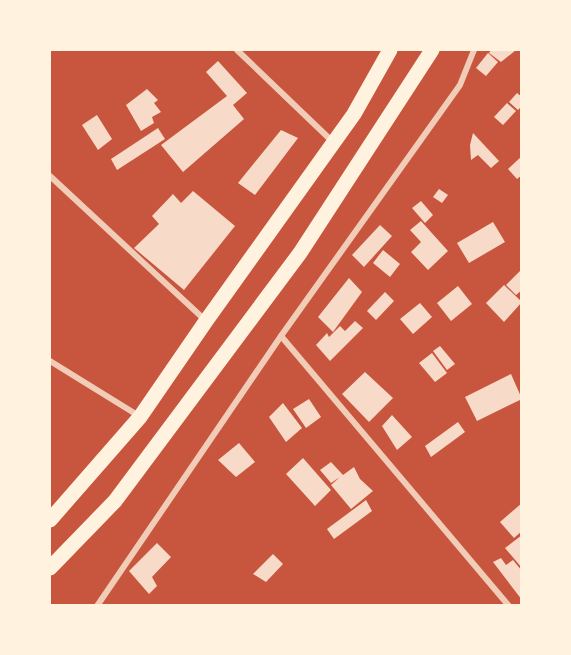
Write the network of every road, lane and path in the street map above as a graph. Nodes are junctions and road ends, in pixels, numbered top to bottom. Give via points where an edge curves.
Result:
1 (237, 50) edge
2 (390, 50) edge
3 (432, 50) edge
4 (474, 50) edge
5 (334, 142) junction
6 (50, 176) edge
7 (206, 321) junction
8 (281, 336) junction
9 (50, 361) edge
10 (140, 417) junction
11 (50, 520) edge
12 (50, 568) edge
13 (97, 606) edge
14 (509, 606) edge

1 - 5 street
2 - 5 highway
3 - 12 highway via 300,253 115,501
4 - 8 street via 460,85
5 - 7 highway
6 - 7 street
7 - 10 highway
8 - 13 street
8 - 14 street
9 - 10 street
10 - 11 highway

